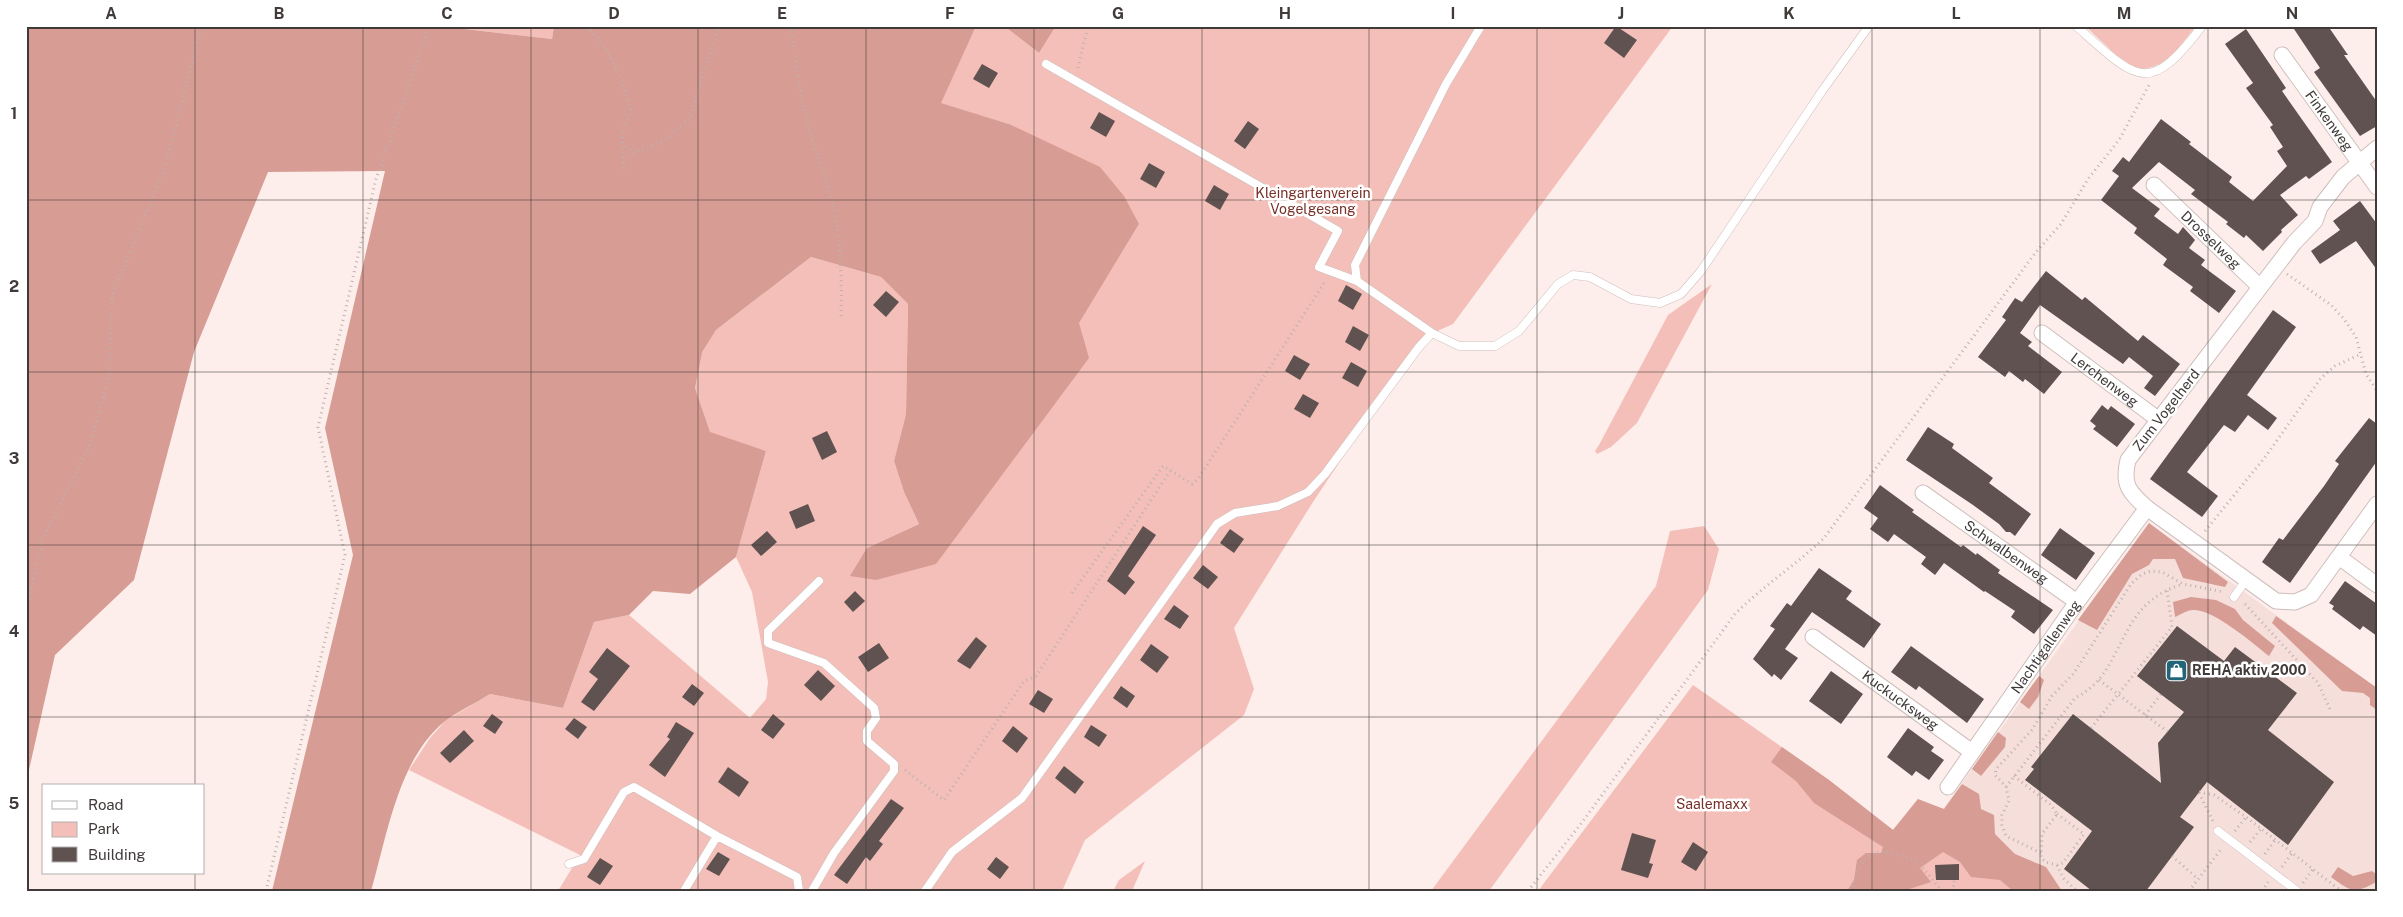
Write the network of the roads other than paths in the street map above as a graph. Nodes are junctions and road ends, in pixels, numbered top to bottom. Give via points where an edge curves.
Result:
1 (1481, 26) edge
2 (1869, 26) edge
3 (2076, 26) edge
4 (2202, 26) edge
5 (2282, 55) dead end
6 (1046, 64) dead end
7 (2377, 148) edge
8 (2358, 163) junction
9 (2377, 187) edge
10 (2156, 191) dead end
11 (1357, 281) junction
12 (2260, 287) junction
13 (1432, 333) junction
14 (2045, 338) dead end
15 (2159, 420) junction
16 (1929, 502) dead end
17 (2377, 504) edge
18 (2147, 508) junction
19 (2340, 557) junction
20 (2246, 580) junction
21 (819, 581) dead end
22 (2377, 584) edge
23 (2234, 597) road end
24 (2077, 602) junction
25 (1813, 637) dead end
26 (1972, 752) junction
27 (1948, 787) dead end
28 (2218, 830) road end
29 (717, 836) junction
30 (569, 864) dead end
31 (684, 891) edge
32 (799, 891) edge
33 (812, 891) edge
34 (925, 891) edge
35 (2297, 891) edge

1 - 11 lane via 1446,84 1355,265
2 - 13 lane via 1702,272 1681,294 1660,303 1631,300 1590,277 1574,275 1558,284 1518,331 1495,346 1459,346
3 - 4 lane via 2124,66 2139,74 2162,71
5 - 8 street, Finkenweg
6 - 11 lane via 1338,231 1319,267
7 - 8 street, Zum Vogelherd
8 - 9 street, Finkenweg
8 - 12 street, Zum Vogelherd via 2343,177 2320,207 2315,221
10 - 12 street, Drosselweg
11 - 13 lane
12 - 15 street, Zum Vogelherd
13 - 34 lane via 1326,474 1308,492 1278,506 1235,513 1218,524 1022,798 952,852
14 - 15 street, Lerchenweg
15 - 18 street, Zum Vogelherd via 2128,460 2124,474 2130,492
16 - 24 street, Schwalbenweg
17 - 19 street, Zum Vogelherd
18 - 20 street, Zum Vogelherd
18 - 24 street, Nachtigallenweg
19 - 20 street, Zum Vogelherd via 2311,596 2295,602 2276,601
19 - 22 street
20 - 23 lane
21 - 33 lane via 768,630 768,643 824,663 874,708 876,718 867,731 867,741 894,764 894,771 834,853
24 - 26 street, Nachtigallenweg
25 - 26 street, Kuckucksweg via 1825,654
26 - 27 street, Nachtigallenweg
28 - 35 lane
29 - 30 lane via 634,787 624,792 584,859
29 - 31 lane
29 - 32 lane via 796,876

